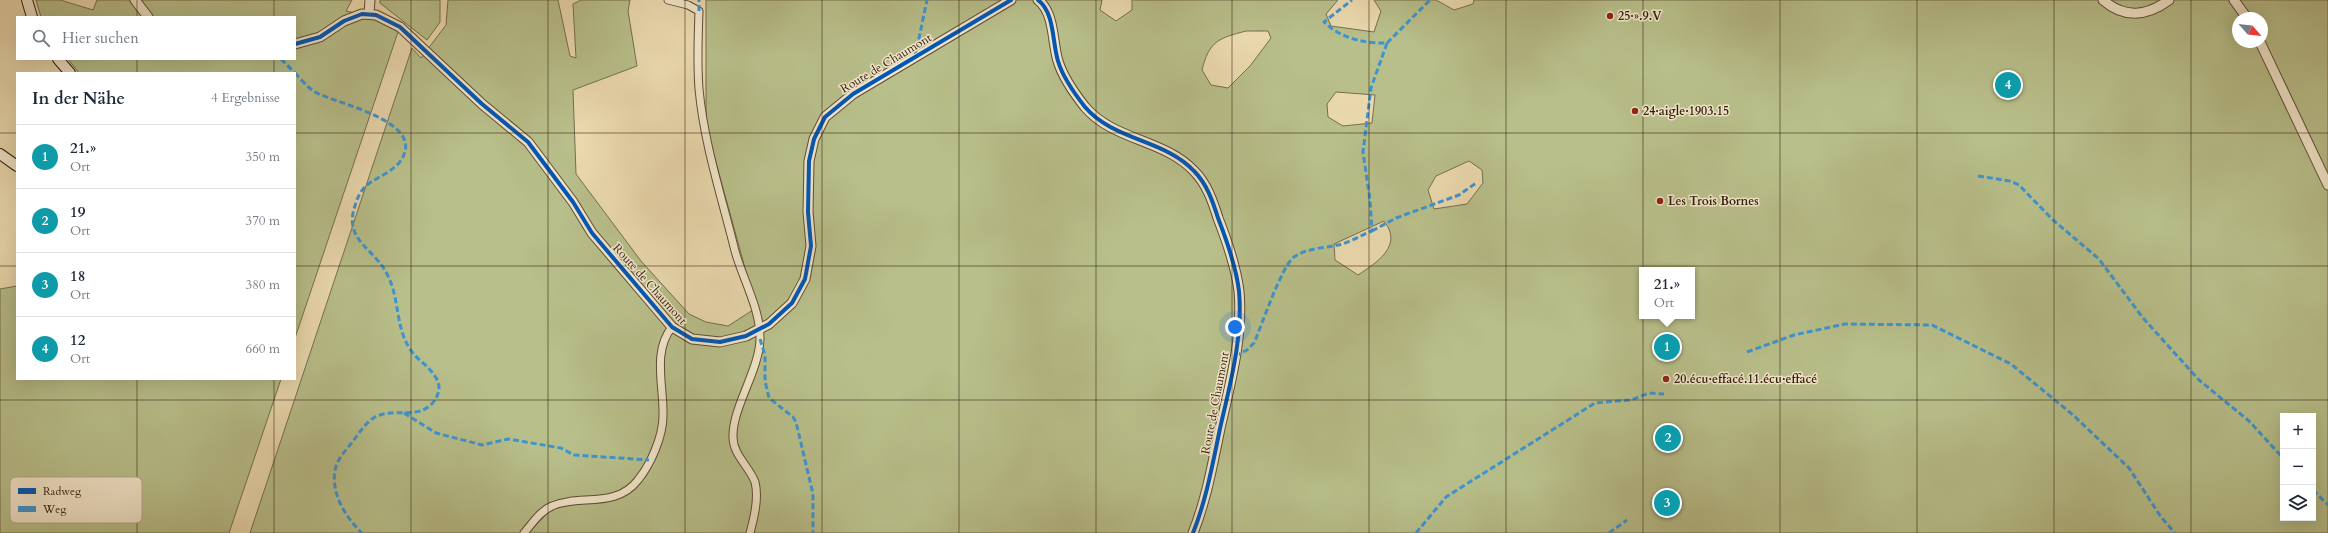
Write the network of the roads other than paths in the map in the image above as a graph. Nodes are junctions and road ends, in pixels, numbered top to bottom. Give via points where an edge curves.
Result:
1 (27, 0) edge
2 (135, 0) edge
3 (370, 0) edge
4 (668, 0) edge
5 (1010, 0) edge
6 (1038, 0) edge
7 (2103, 0) edge
8 (2169, 0) edge
9 (2234, 0) edge
10 (2243, 12) edge
11 (369, 14) junction
12 (32, 16) edge
13 (147, 16) edge
14 (296, 44) edge
15 (2263, 48) edge
16 (59, 60) edge
17 (69, 72) edge
18 (0, 154) edge
19 (16, 165) edge
20 (2328, 185) edge
21 (672, 326) junction
22 (759, 330) junction
23 (524, 533) edge
24 (750, 533) edge
25 (1193, 533) edge

1 - 12 main road
2 - 13 street
3 - 11 street
4 - 22 street via 699,11 699,89 704,126 736,254 750,290
5 - 22 street, Route de Chaumont via 853,94 825,117 815,135 809,161 808,212 811,246 808,269 792,302
6 - 25 street, Route de Chaumont via 1046,10 1058,62 1069,86 1086,108 1107,125 1175,156 1195,172 1212,200 1230,256 1238,290 1239,323 1235,356 1207,492
7 - 8 street via 2117,10 2137,14 2152,11
9 - 10 street
11 - 14 street via 355,16 320,36
11 - 21 street, Route de Chaumont via 382,17 400,28 482,104 528,142 573,202 592,233
15 - 20 street
16 - 17 main road
18 - 19 main road
21 - 22 street, Route de Chaumont via 692,339 712,342 737,338
21 - 23 street via 663,343 660,368 662,430 650,460 638,480 620,494 607,498 554,505 544,510
22 - 24 street via 760,339 755,363 732,434 736,452 754,482 756,507

